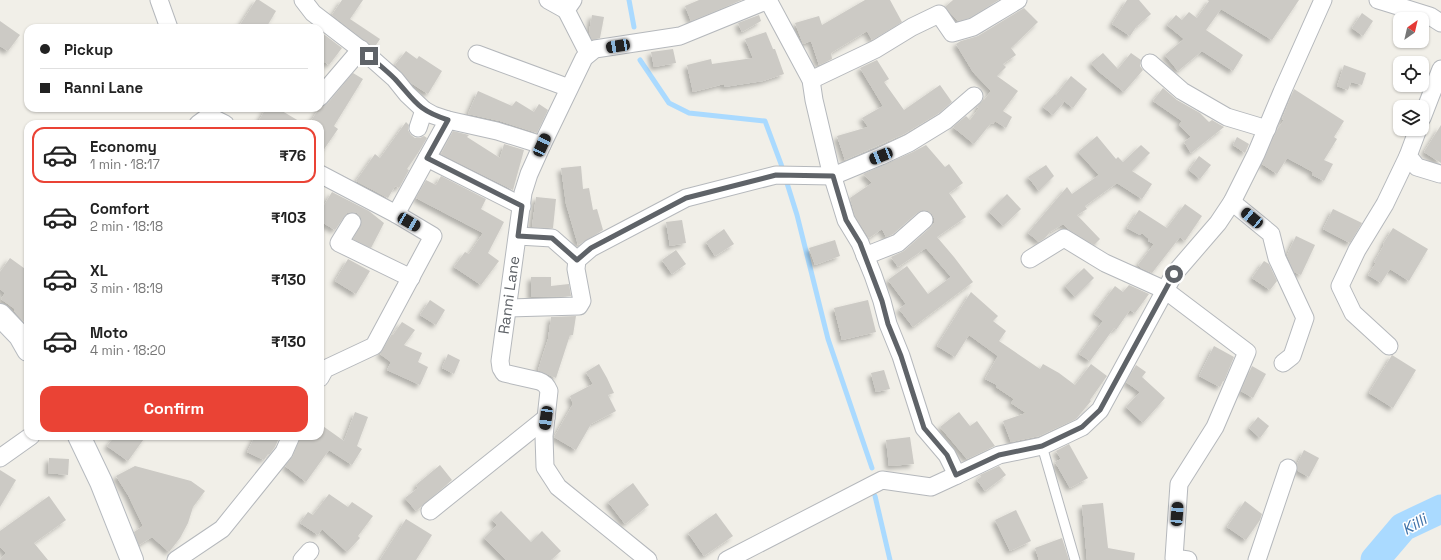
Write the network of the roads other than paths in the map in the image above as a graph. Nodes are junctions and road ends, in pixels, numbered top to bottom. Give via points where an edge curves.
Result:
1 (159, 0) edge
2 (303, 0) edge
3 (548, 0) edge
4 (768, 0) edge
5 (1018, 0) edge
6 (1323, 0) edge
7 (1383, 1) edge
8 (570, 5) edge
9 (1441, 23) edge
10 (167, 24) edge
11 (360, 49) junction
12 (588, 53) junction
13 (478, 54) dead end
14 (1150, 63) dead end
15 (1441, 69) edge
16 (811, 80) junction
17 (570, 88) junction
18 (324, 92) edge
19 (974, 96) dead end
20 (1429, 100) edge
21 (424, 110) junction
22 (204, 120) edge
23 (217, 120) edge
24 (448, 120) junction
25 (418, 128) dead end
26 (1267, 129) junction
27 (1415, 136) edge
28 (542, 145) junction
29 (1408, 156) junction
30 (427, 158) junction
31 (1440, 174) dead end
32 (324, 176) edge
33 (833, 176) junction
34 (1232, 202) junction
35 (522, 206) junction
36 (396, 214) junction
37 (924, 220) dead end
38 (352, 222) dead end
39 (518, 236) junction
40 (865, 256) junction
41 (1030, 259) dead end
42 (577, 260) junction
43 (411, 278) junction
44 (1165, 290) junction
45 (508, 308) junction
46 (0, 315) edge
47 (24, 336) edge
48 (1389, 346) dead end
49 (1283, 362) dead end
50 (324, 371) edge
51 (546, 418) junction
52 (25, 440) edge
53 (81, 440) edge
54 (289, 440) edge
55 (1042, 446) junction
56 (0, 458) edge
57 (1288, 468) dead end
58 (956, 475) junction
59 (430, 511) dead end
60 (132, 560) edge
61 (176, 560) edge
62 (648, 560) edge
63 (727, 560) edge
64 (1076, 560) edge
65 (1188, 560) edge
66 (1257, 560) edge

1 - 10 street
2 - 11 street via 313,13
3 - 8 street
4 - 12 street via 680,36 595,49
4 - 16 street
5 - 16 street via 973,27 952,33 939,14 876,49
6 - 26 street
7 - 9 street via 1430,16
8 - 12 street
11 - 18 street
11 - 21 street via 395,79
12 - 17 street, Ranni Lane
13 - 17 street
14 - 26 street via 1182,91 1227,116
15 - 20 street
16 - 33 street
17 - 28 street, Ranni Lane
19 - 33 street via 945,121 909,143
21 - 24 street
21 - 25 street
22 - 23 street via 209,116
24 - 28 street
24 - 30 street
26 - 34 street
27 - 29 street
28 - 35 street, Ranni Lane via 529,174
29 - 31 street via 1417,167
29 - 48 street via 1340,286 1353,313
30 - 35 street
30 - 36 street
32 - 36 street
33 - 40 street via 846,220
33 - 42 street via 776,175 686,198 591,248
34 - 44 street via 1218,223 1174,274
34 - 49 street via 1271,234 1277,258 1305,318 1292,356
35 - 39 street, Ranni Lane
36 - 43 street via 433,236
37 - 40 street via 898,243
38 - 43 street via 339,243
39 - 42 street via 552,238
39 - 45 street, Ranni Lane
40 - 58 street via 924,428 947,455
41 - 44 street via 1064,238 1105,262
42 - 45 street via 576,269 582,301 579,306
43 - 50 street via 374,346
44 - 55 street via 1100,410 1082,427
44 - 65 street via 1248,352 1215,427 1179,484 1174,558
45 - 51 street, Ranni Lane via 500,368 504,373 544,383 549,391
46 - 47 street
51 - 59 street
51 - 62 street, Ranni Lane via 545,467 558,487
52 - 56 street
53 - 60 street via 101,482
54 - 61 street via 284,452 222,528
55 - 58 street via 999,455
55 - 64 lane
57 - 66 street
58 - 63 street via 931,487 882,480

